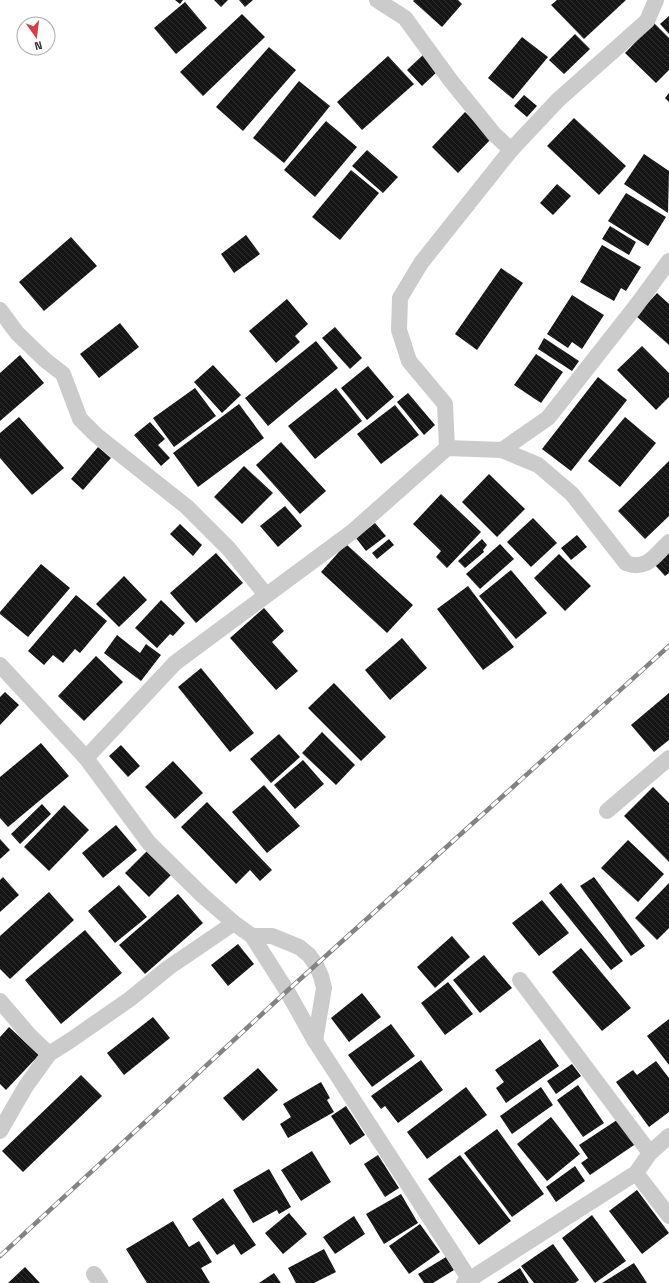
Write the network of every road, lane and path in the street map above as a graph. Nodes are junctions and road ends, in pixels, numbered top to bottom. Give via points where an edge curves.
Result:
1 (377, 0) edge
2 (656, 0) edge
3 (511, 150) junction
4 (669, 261) edge
5 (0, 310) edge
6 (447, 448) junction
7 (502, 450) junction
8 (669, 542) edge
9 (266, 595) junction
10 (0, 665) edge
11 (86, 758) junction
12 (669, 758) edge
13 (607, 811) dead end
14 (234, 923) junction
15 (252, 936) junction
16 (520, 980) dead end
17 (0, 1001) edge
18 (315, 1041) junction
19 (49, 1054) junction
20 (0, 1131) edge
21 (669, 1136) edge
22 (650, 1153) junction
23 (636, 1173) junction
24 (669, 1216) edge
25 (467, 1281) edge

1 - 3 street via 405,18 451,81 494,134
2 - 3 street via 647,21 558,100
3 - 6 street via 421,263 400,298 399,330 409,362 445,404
4 - 7 street via 548,418
5 - 9 street via 17,333 63,374 80,419 96,435 187,506 229,548
6 - 7 street
6 - 9 street via 352,532
7 - 8 street via 538,465 572,494 626,563 634,566 649,562
9 - 11 street via 174,663
10 - 11 street
11 - 14 street via 149,843
12 - 13 street
14 - 15 street
14 - 19 street
15 - 18 street
15 - 18 street via 272,936 299,946 316,965 324,988
16 - 22 street
17 - 19 street
18 - 25 street
19 - 20 street via 26,1086
21 - 22 street
22 - 23 street
23 - 24 street
23 - 25 street

